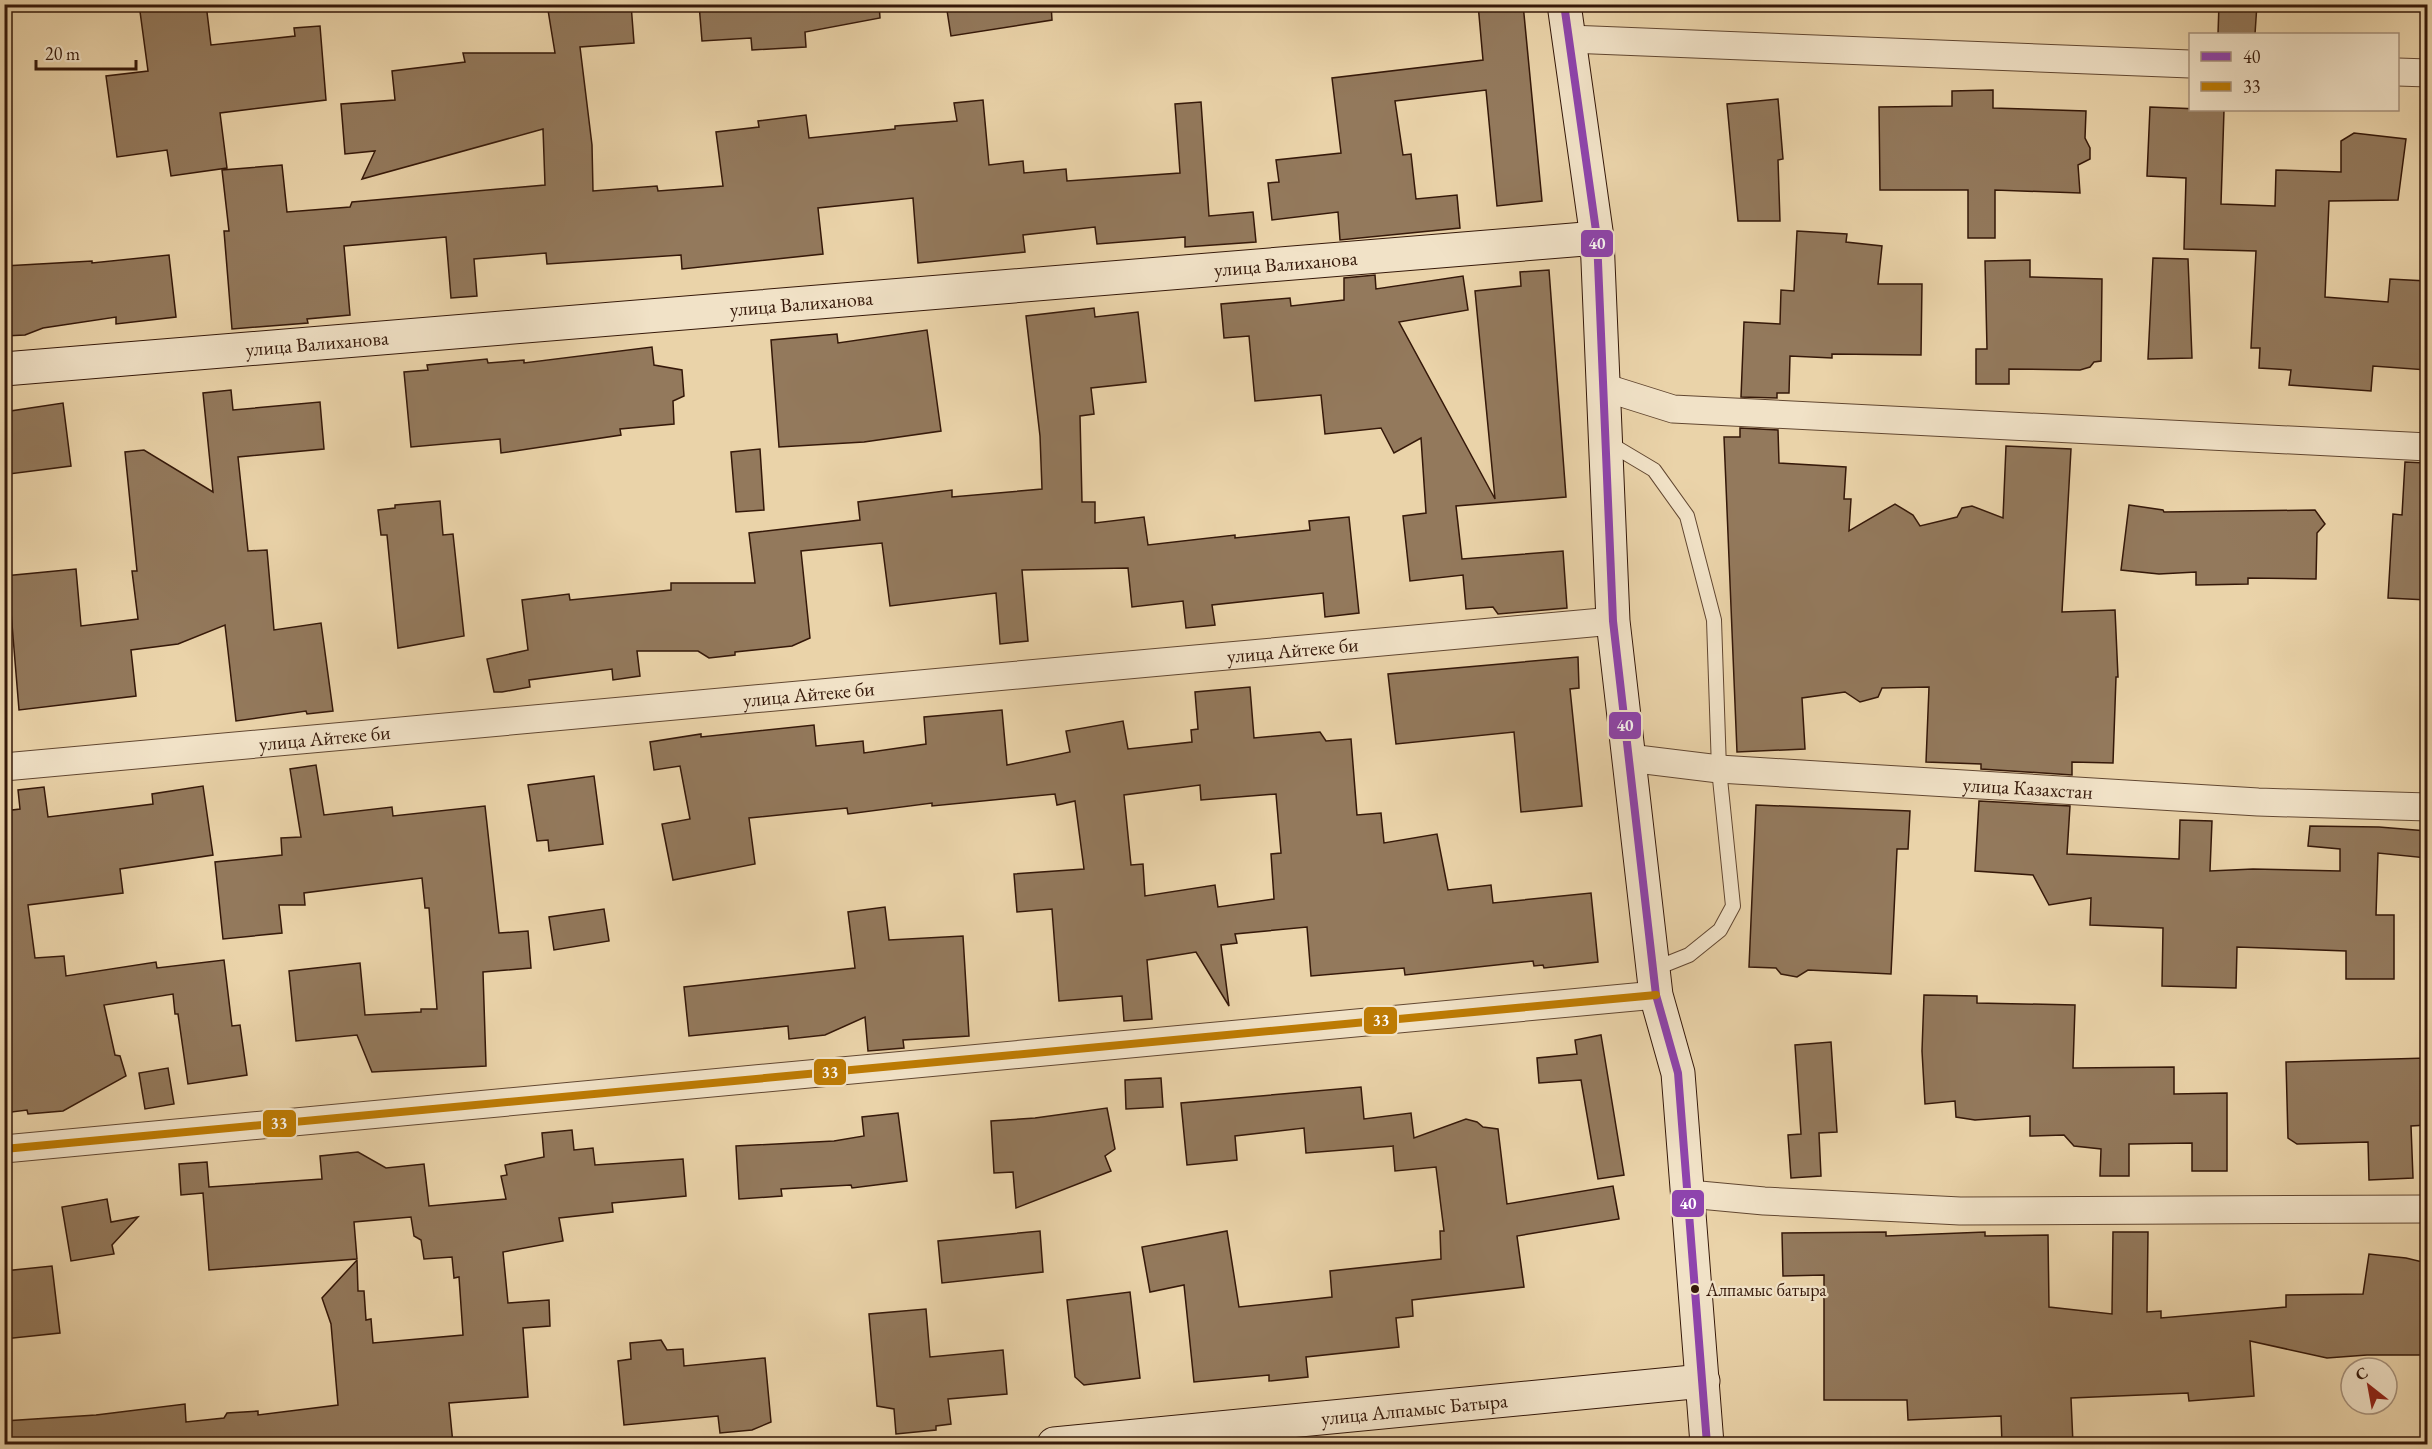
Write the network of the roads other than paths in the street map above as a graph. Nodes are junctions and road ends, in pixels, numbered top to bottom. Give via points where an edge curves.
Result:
1 (1564, 4) edge
2 (1569, 39) junction
3 (2189, 64) edge
4 (2399, 72) edge
5 (2427, 73) edge
6 (1597, 238) junction
7 (4, 369) edge
8 (1603, 387) junction
9 (1605, 441) junction
10 (2427, 447) edge
11 (1613, 621) junction
12 (1629, 758) junction
13 (4, 767) edge
14 (1719, 769) junction
15 (2427, 807) edge
16 (1655, 982) junction
17 (4, 1149) edge
18 (1689, 1194) junction
19 (2427, 1209) edge
20 (1702, 1381) junction
21 (1054, 1444) edge
22 (1707, 1444) edge

1 - 2 street
2 - 3 street
2 - 6 street
4 - 5 street
6 - 7 street, улица Валиханова
6 - 8 street
8 - 9 street
8 - 10 street via 1673,409
9 - 11 street
9 - 14 lane via 1654,470 1687,516 1714,620
11 - 12 street
11 - 13 street, улица Айтеке би
12 - 14 street, улица Казахстан
12 - 16 street
14 - 15 street, улица Казахстан via 2258,802
14 - 16 lane via 1733,906 1720,930
16 - 17 street
16 - 18 street via 1678,1073
18 - 19 street via 1960,1211
18 - 20 street
20 - 21 street, улица Алпамыс Батыра
20 - 22 street

